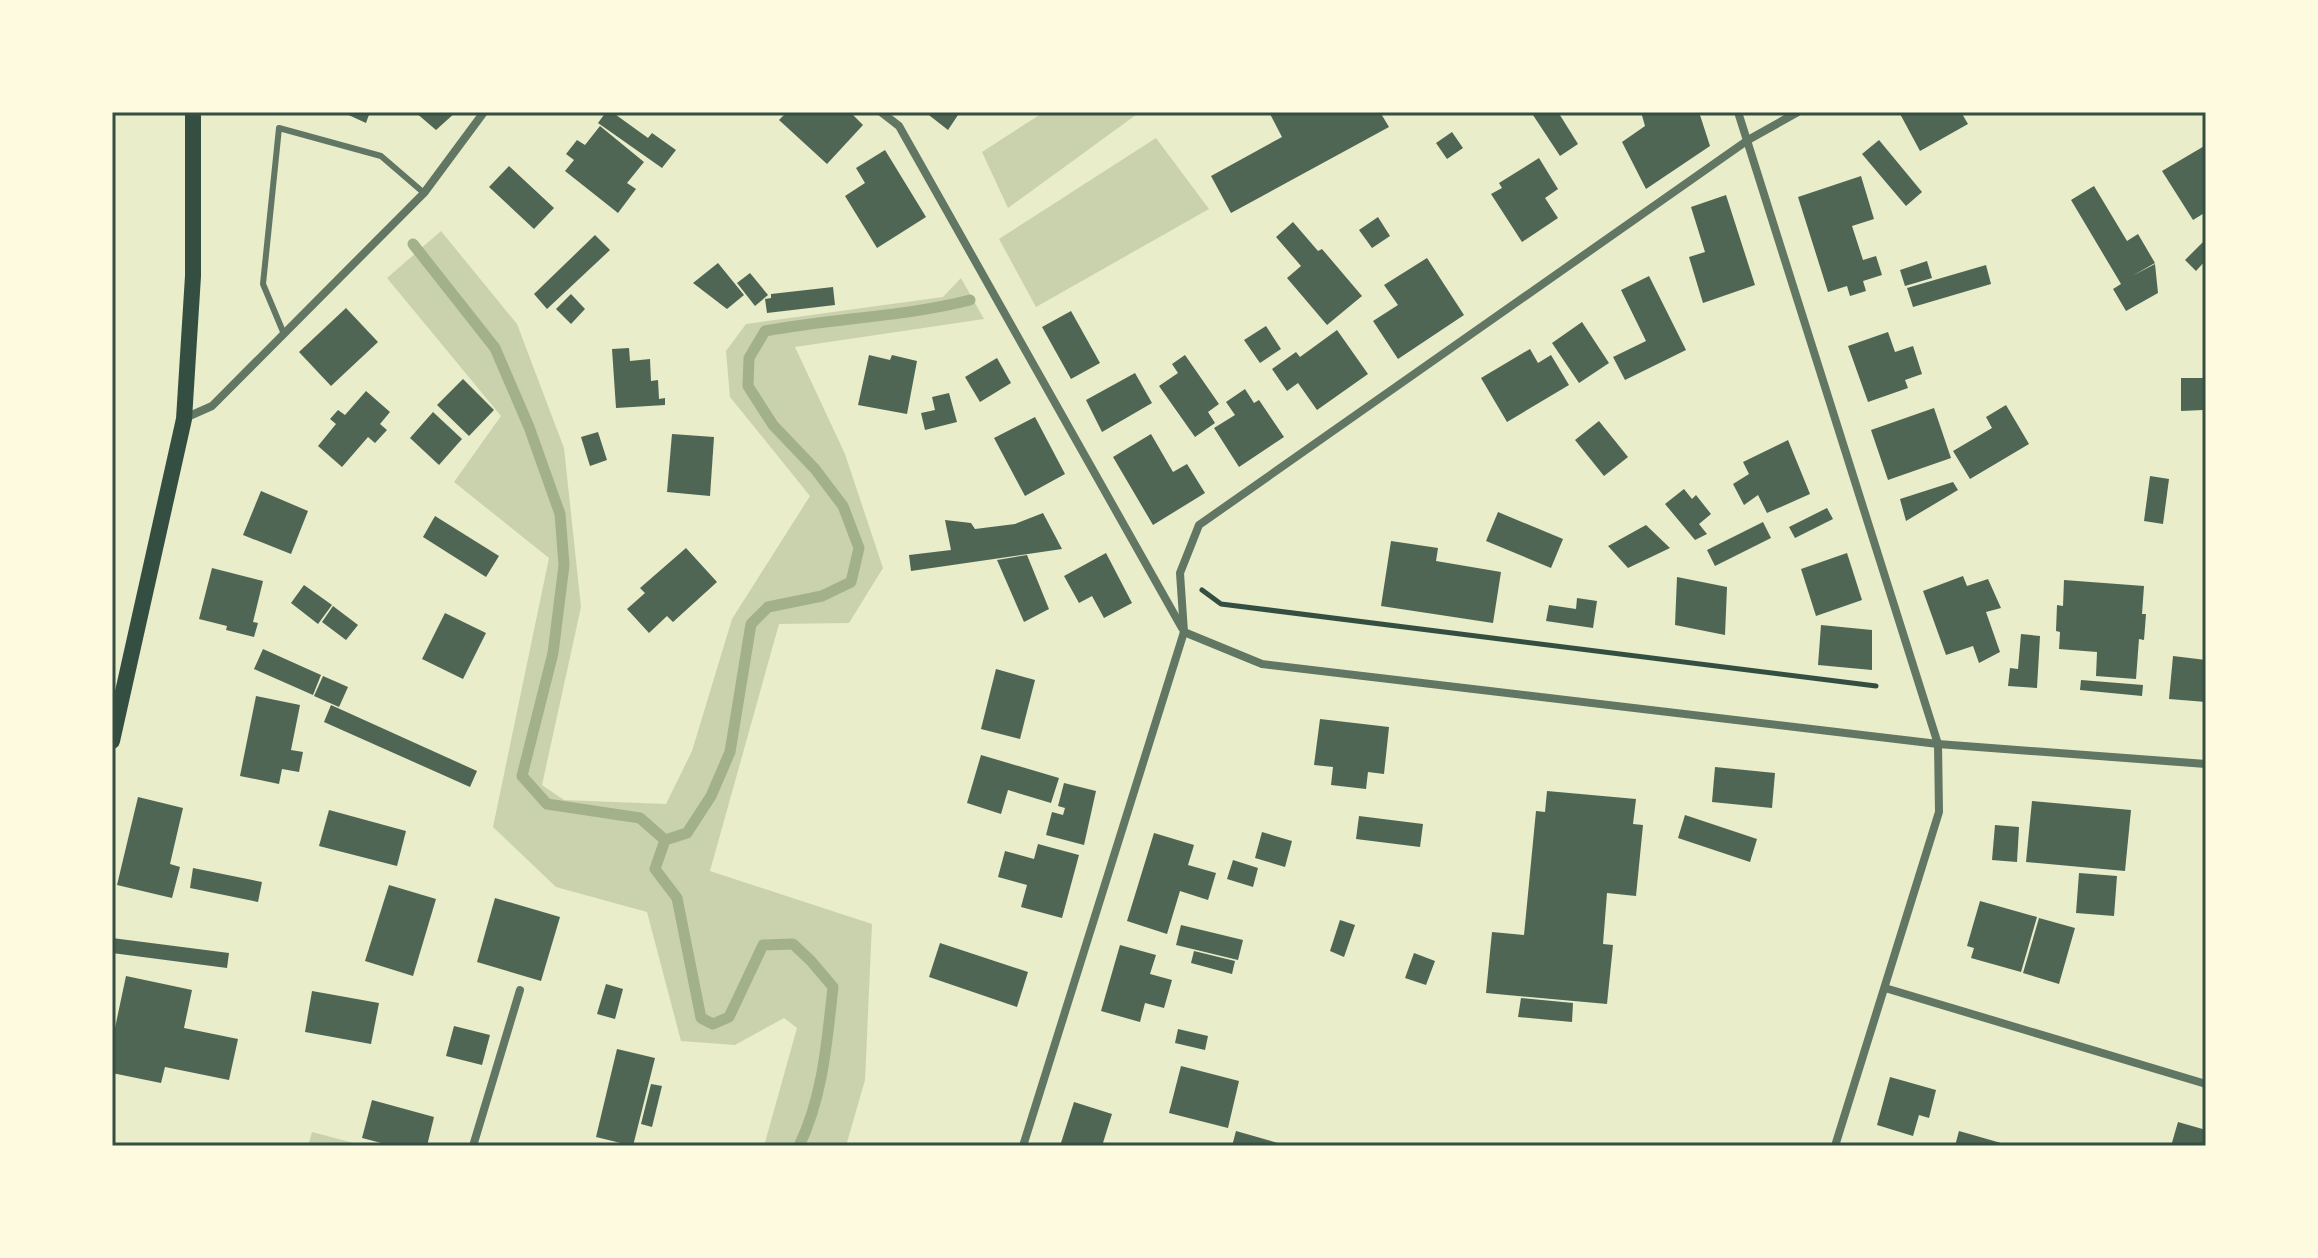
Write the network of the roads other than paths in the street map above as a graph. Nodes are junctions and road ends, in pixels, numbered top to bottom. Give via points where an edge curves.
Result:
1 (193, 112) edge
2 (484, 112) edge
3 (881, 112) edge
4 (1738, 112) edge
5 (1798, 112) edge
6 (1748, 140) junction
7 (424, 193) junction
8 (284, 334) junction
9 (184, 419) junction
10 (1184, 632) junction
11 (112, 741) edge
12 (1938, 744) junction
13 (2206, 764) edge
14 (1885, 988) junction
15 (520, 990) dead end
16 (2206, 1084) edge
17 (473, 1146) edge
18 (1023, 1146) edge
19 (1835, 1146) edge

1 - 9 main road via 193,276
2 - 7 street
3 - 10 street via 899,126
4 - 6 street
5 - 6 street
6 - 10 street via 1199,525 1180,573
6 - 12 street
7 - 8 street
7 - 8 lane via 381,156 279,128 263,284
8 - 9 street via 212,406
9 - 11 main road
10 - 12 street via 1262,664
10 - 18 street
12 - 13 street
12 - 14 street via 1939,812
14 - 16 street
14 - 19 street
15 - 17 street

